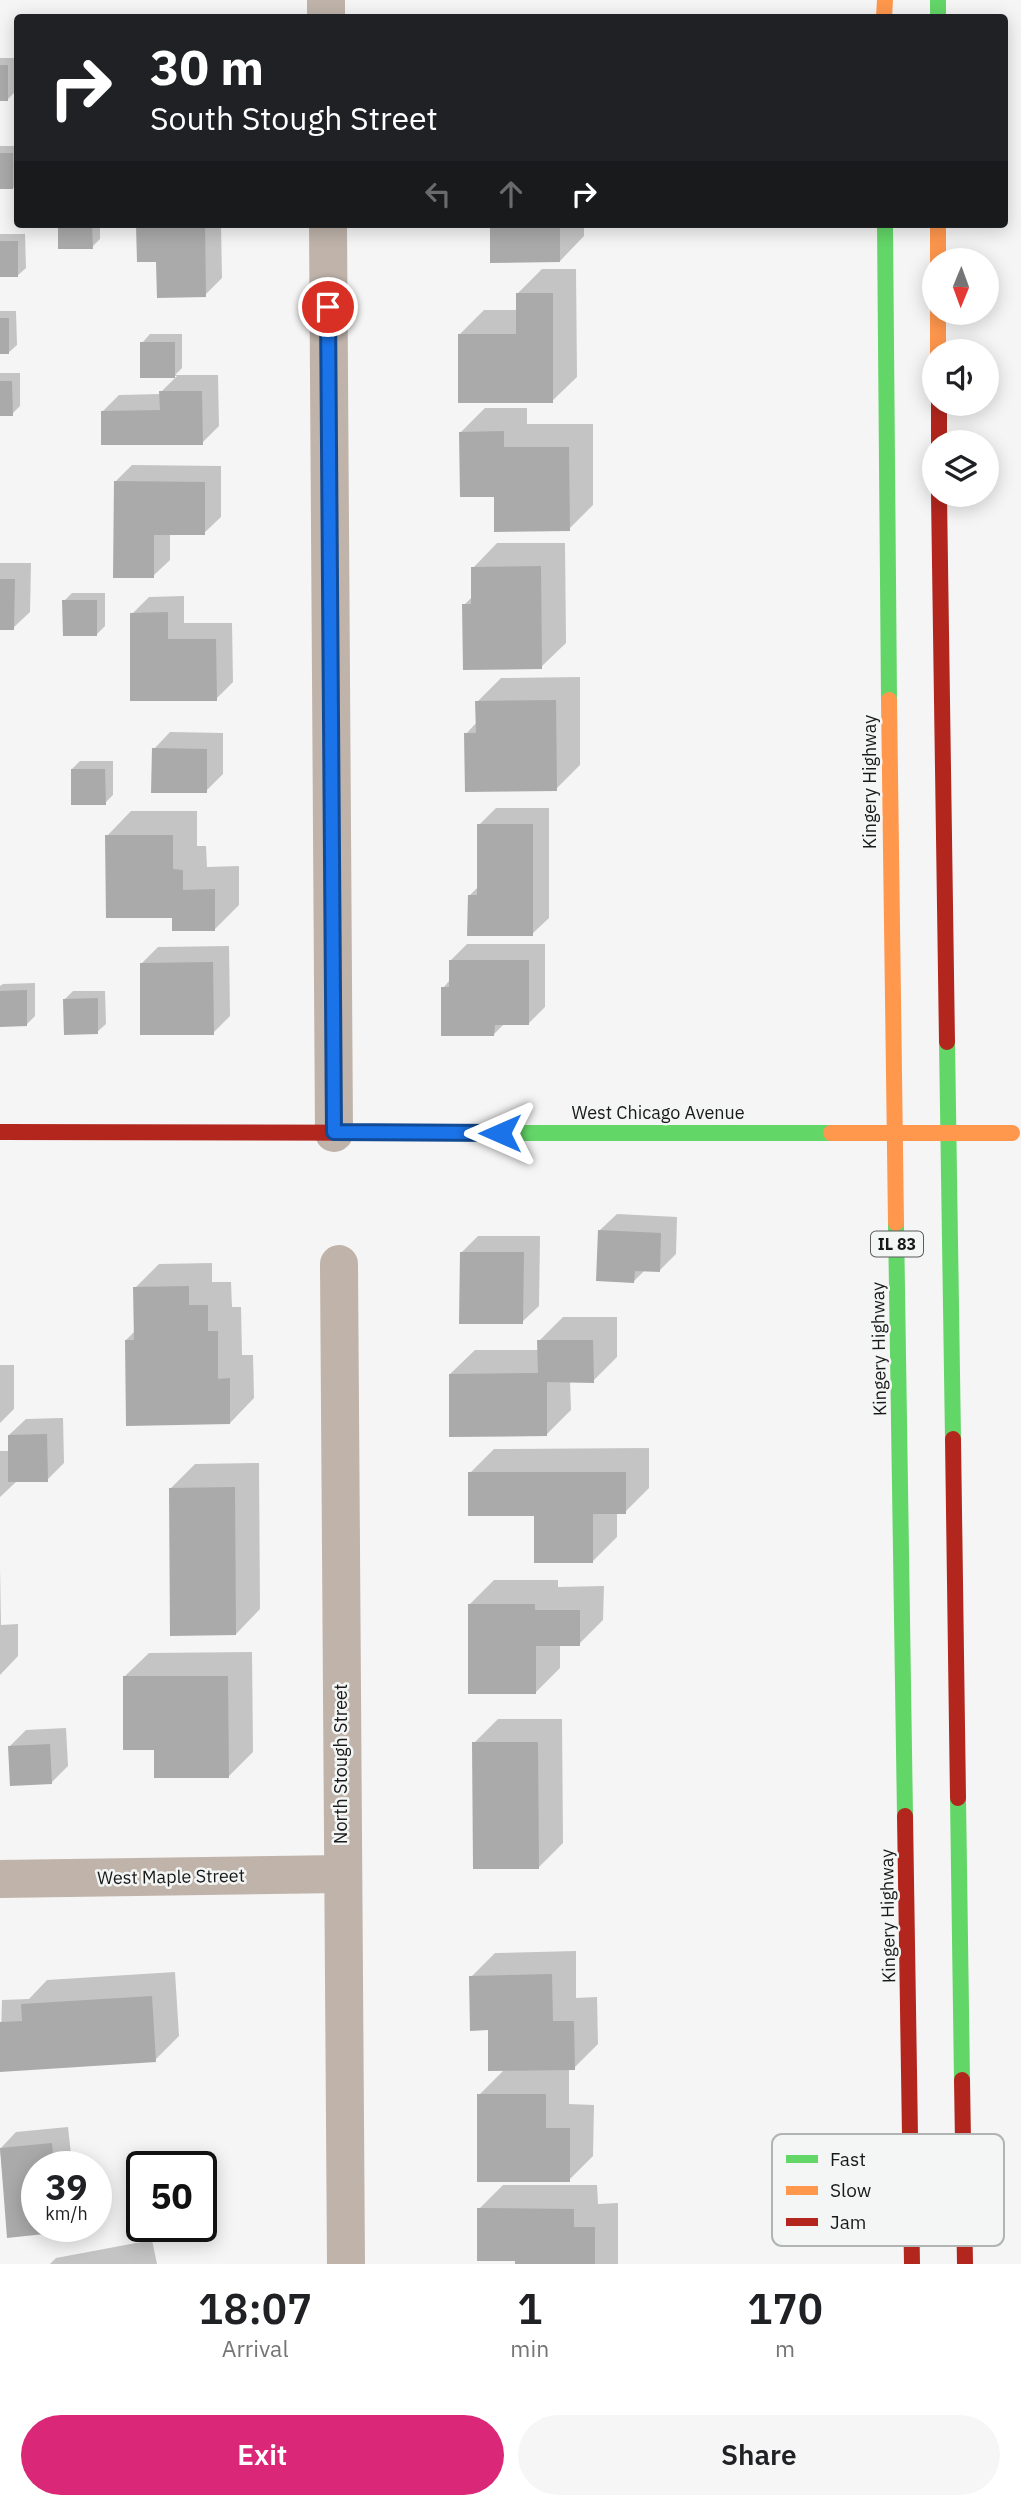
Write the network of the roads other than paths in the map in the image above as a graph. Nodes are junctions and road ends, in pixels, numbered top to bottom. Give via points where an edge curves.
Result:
1 (328, 228) edge
2 (885, 228) edge
3 (937, 228) edge
4 (937, 248) edge
5 (939, 507) edge
6 (0, 1132) edge
7 (334, 1132) junction
8 (1016, 1133) edge
9 (339, 1264) dead end
10 (342, 1874) junction
11 (0, 1879) edge
12 (910, 2134) edge
13 (963, 2134) edge
14 (912, 2246) edge
15 (965, 2246) edge
16 (346, 2264) edge
17 (912, 2264) edge
18 (965, 2264) edge

1 - 7 street
2 - 12 main road, Kingery Highway / IL 83 via 890,887
3 - 4 main road
5 - 13 main road
6 - 7 main road, West Chicago Avenue
7 - 8 main road, West Chicago Avenue, bridge
9 - 10 street, North Stough Street
10 - 11 street, West Maple Street
10 - 16 street, North Stough Street
14 - 17 main road, Kingery Highway / IL 83
15 - 18 main road

